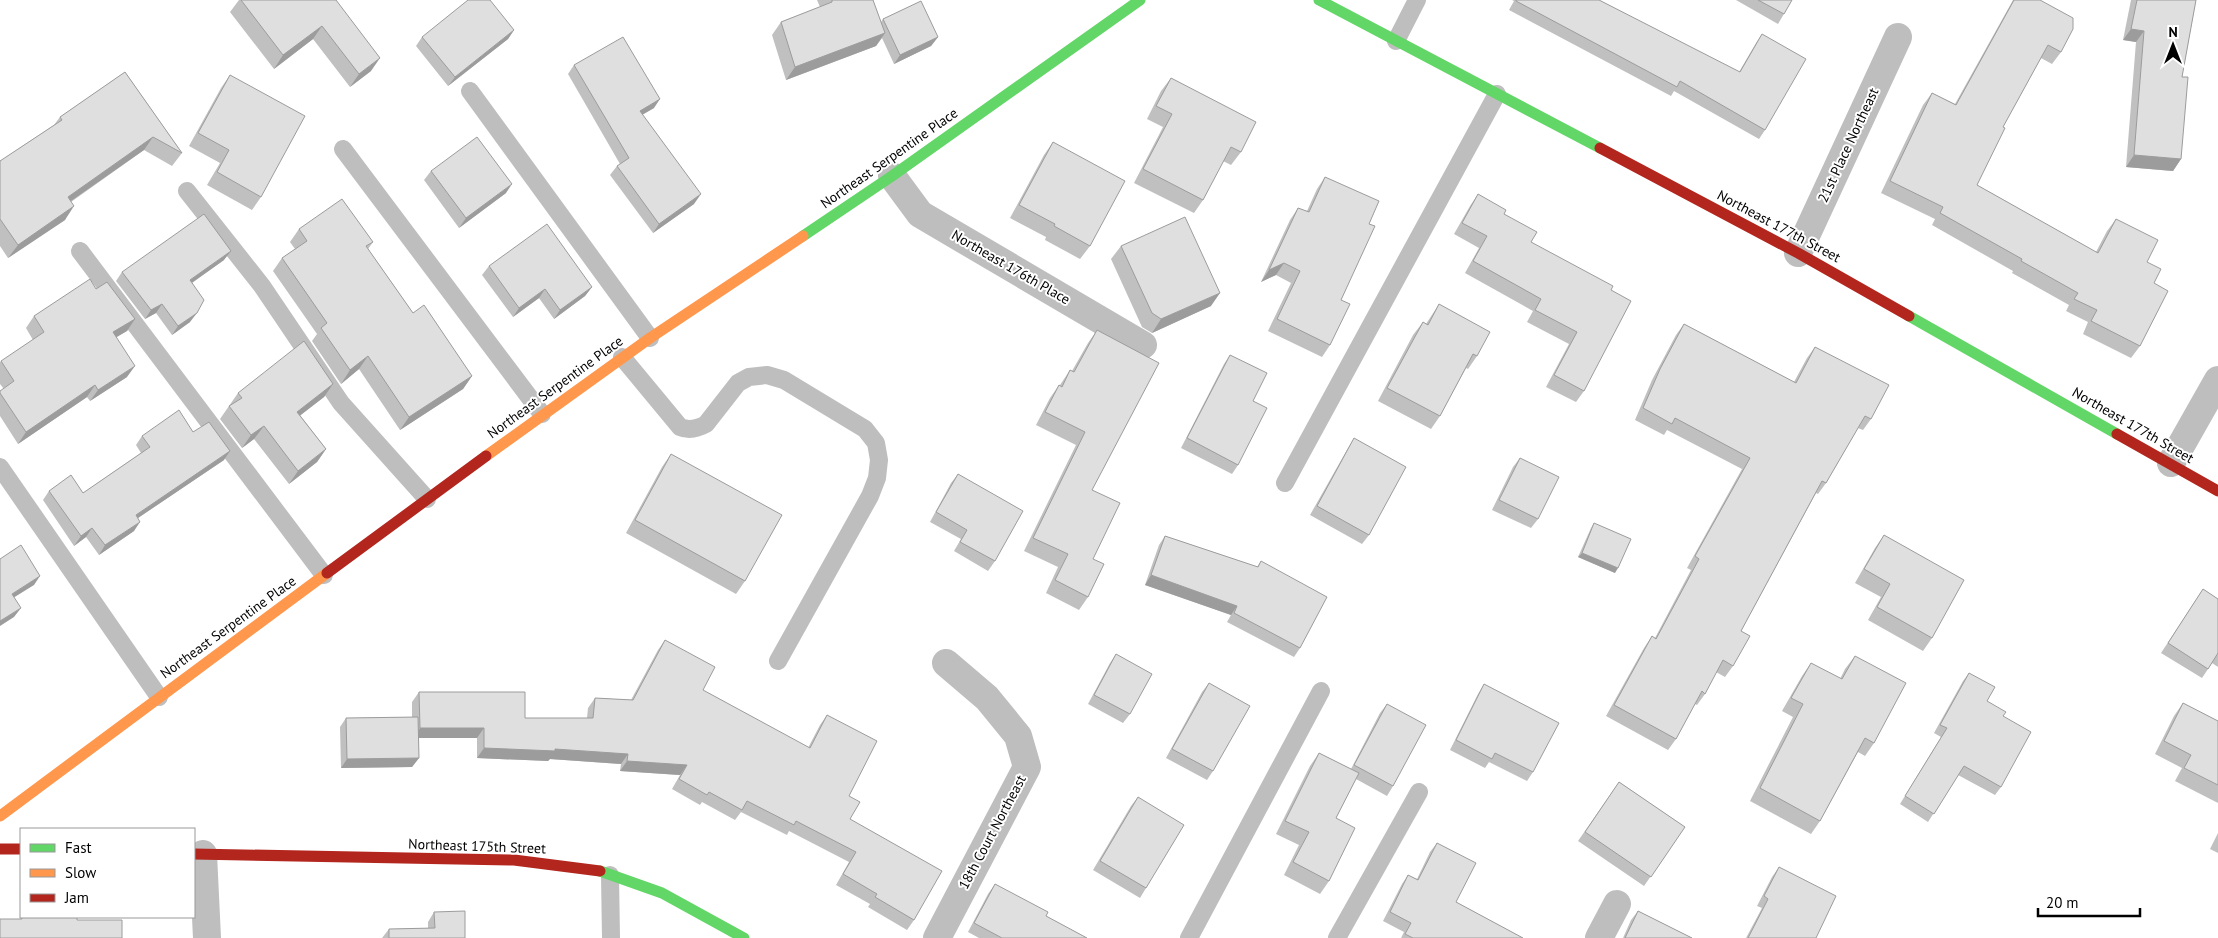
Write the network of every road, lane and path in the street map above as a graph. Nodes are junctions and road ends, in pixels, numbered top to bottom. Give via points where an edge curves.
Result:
1 (1140, 0) edge
2 (1319, 0) edge
3 (1417, 0) edge
4 (1898, 37) dead end
5 (1396, 41) junction
6 (470, 91) dead end
7 (1497, 94) junction
8 (343, 149) dead end
9 (892, 176) junction
10 (187, 190) dead end
11 (80, 251) dead end
12 (1798, 253) junction
13 (650, 338) junction
14 (1143, 345) dead end
15 (622, 358) junction
16 (2218, 380) edge
17 (542, 414) junction
18 (2171, 464) junction
19 (0, 467) edge
20 (1286, 483) dead end
21 (2218, 491) edge
22 (427, 499) junction
23 (324, 575) junction
24 (778, 661) dead end
25 (946, 663) dead end
26 (1321, 691) dead end
27 (158, 697) junction
28 (1419, 792) dead end
29 (0, 816) edge
30 (0, 849) edge
31 (20, 849) edge
32 (198, 854) edge
33 (610, 875) junction
34 (1618, 904) dead end
35 (207, 938) edge
36 (611, 938) edge
37 (744, 938) edge
38 (937, 938) edge
39 (1189, 938) edge
40 (1337, 938) edge
41 (1599, 938) edge

1 - 9 street, Northeast Serpentine Place
2 - 5 street, Northeast 177th Street
3 - 5 lane
4 - 12 street, 21st Place Northeast
5 - 7 street, Northeast 177th Street
6 - 13 lane
7 - 12 street, Northeast 177th Street
7 - 20 lane
8 - 17 lane
9 - 13 street, Northeast Serpentine Place
9 - 14 street, Northeast 176th Place via 920,214
10 - 22 lane via 262,286 341,402
11 - 23 lane
12 - 18 street, Northeast 177th Street
13 - 15 street, Northeast Serpentine Place
15 - 17 street, Northeast Serpentine Place
15 - 24 lane via 686,430 706,424 738,382 767,375 784,380 865,429 876,443 879,460 877,478 870,496
16 - 18 street
17 - 22 street, Northeast Serpentine Place
18 - 21 street, Northeast 177th Street
19 - 27 lane
22 - 23 street, Northeast Serpentine Place
23 - 27 street, Northeast Serpentine Place
25 - 38 street, 18th Court Northeast via 987,698 1018,736 1026,767
26 - 39 lane
27 - 29 street, Northeast Serpentine Place
28 - 40 lane
30 - 31 street
32 - 33 street, Northeast 175th Street via 514,860 595,869
32 - 35 street
33 - 36 lane
33 - 37 street, Northeast 175th Street via 662,892
34 - 41 street

